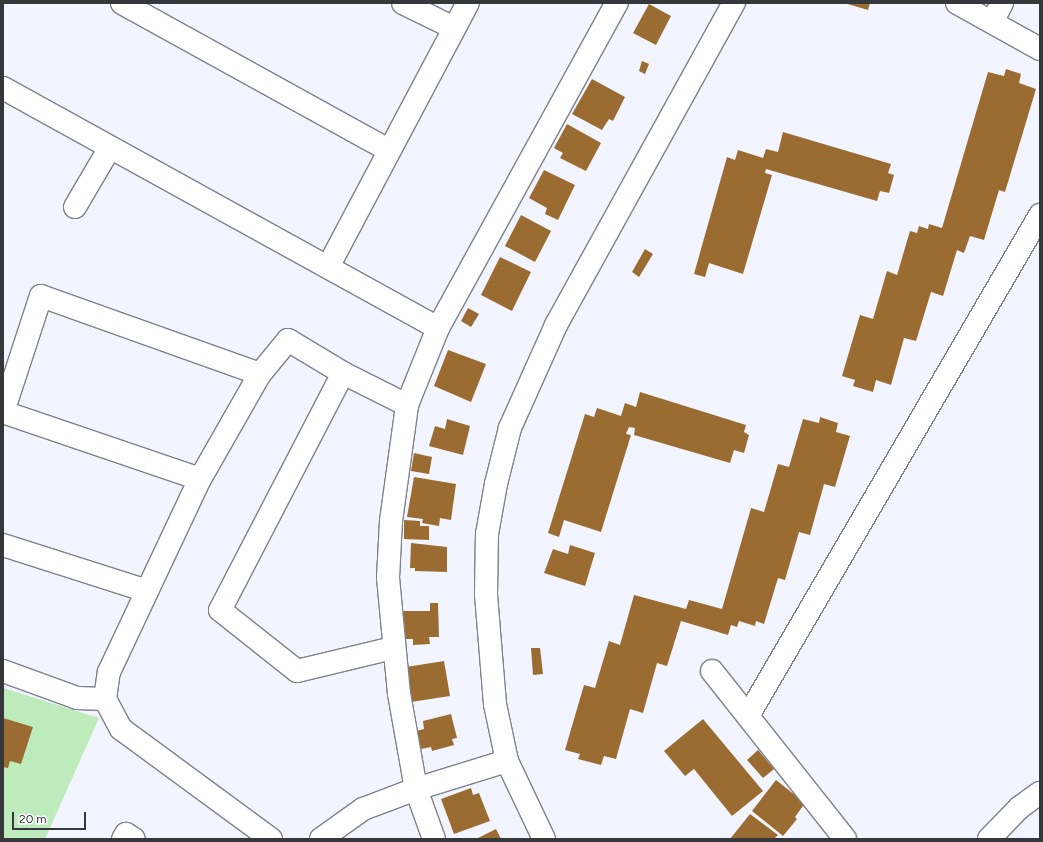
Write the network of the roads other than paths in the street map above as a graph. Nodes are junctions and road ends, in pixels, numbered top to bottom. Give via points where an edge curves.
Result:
1 (122, 3) edge
2 (404, 3) edge
3 (468, 3) edge
4 (617, 3) edge
5 (734, 3) edge
6 (957, 3) edge
7 (1002, 3) edge
8 (992, 22) junction
9 (454, 28) junction
10 (1040, 49) edge
11 (3, 88) edge
12 (109, 149) junction
13 (388, 150) junction
14 (75, 207) dead end
15 (1040, 215) edge
16 (328, 266) junction
17 (438, 328) junction
18 (343, 373) junction
19 (260, 374) junction
20 (407, 405) junction
21 (3, 412) edge
22 (200, 479) junction
23 (3, 545) edge
24 (147, 591) junction
25 (394, 648) junction
26 (712, 670) dead end
27 (3, 671) edge
28 (105, 699) junction
29 (748, 716) junction
30 (507, 761) junction
31 (416, 788) junction
32 (1040, 793) edge
33 (835, 835) edge
34 (123, 839) edge
35 (134, 839) edge
36 (271, 839) edge
37 (322, 839) edge
38 (434, 839) edge
39 (544, 839) edge
40 (989, 839) edge

1 - 13 street
2 - 9 street
3 - 9 street
4 - 17 street
5 - 30 street via 556,325 510,428 487,534 486,595 494,704
6 - 8 street
7 - 8 street
8 - 10 street
9 - 13 street
11 - 12 street
12 - 14 street
12 - 16 street
13 - 16 street
15 - 29 street
16 - 17 street
17 - 20 street
18 - 19 street via 288,340
18 - 20 street
18 - 25 street via 220,610 298,670
19 - 21 street via 41,296
19 - 22 street
20 - 25 street via 392,521 388,578
21 - 22 street
22 - 24 street
23 - 24 street
24 - 28 street via 109,672
25 - 31 street
26 - 29 street
27 - 28 street via 77,698
28 - 36 street via 120,729
29 - 33 street
30 - 31 street
30 - 39 street
31 - 37 street via 363,809
31 - 38 street
32 - 40 street via 1019,808
34 - 35 street via 126,834

